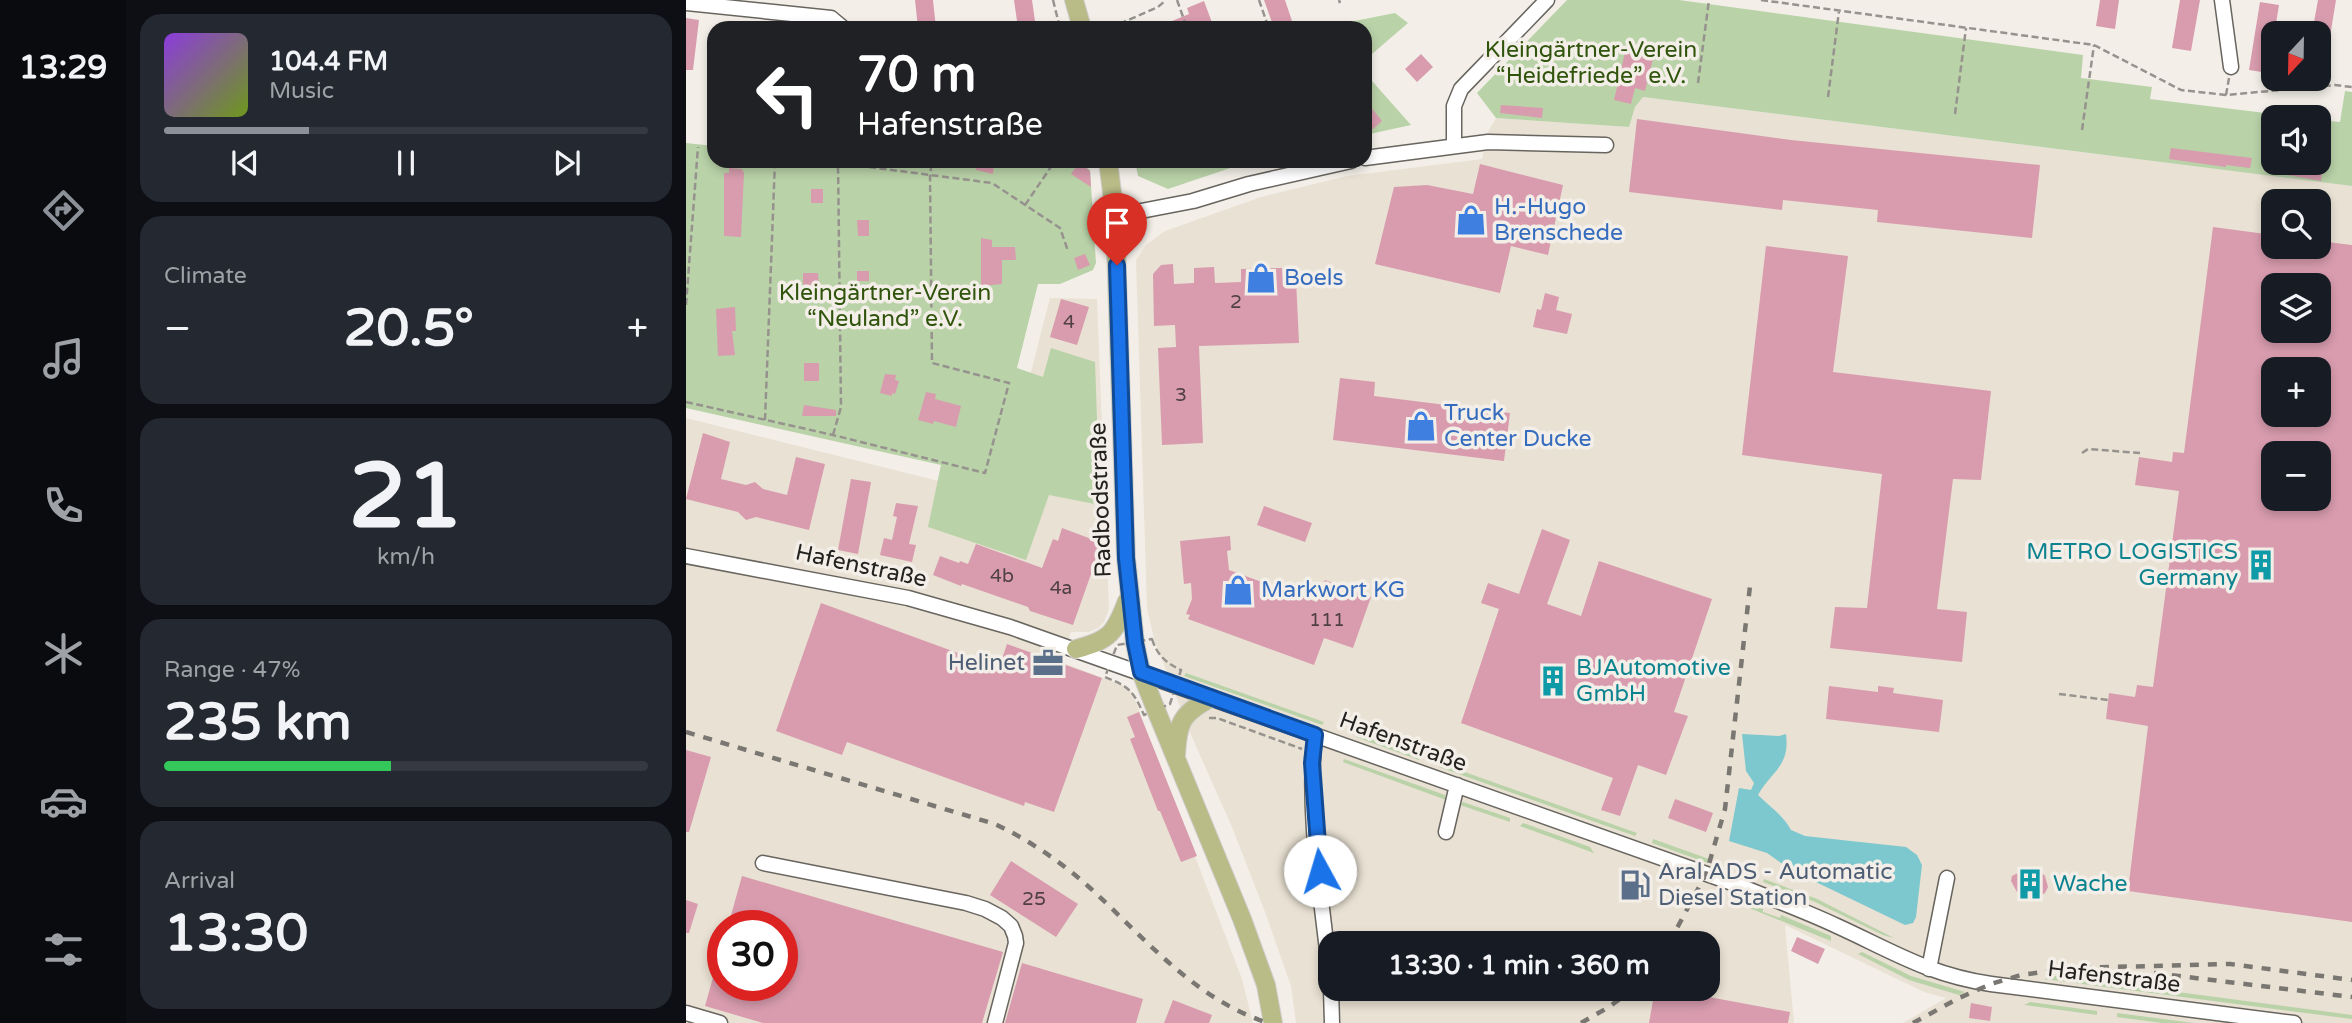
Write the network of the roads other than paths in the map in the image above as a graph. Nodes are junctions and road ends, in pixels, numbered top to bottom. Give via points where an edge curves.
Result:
1 (1074, 0) edge
2 (1547, 0) edge
3 (2222, 0) edge
4 (686, 3) edge
5 (835, 21) edge
6 (1080, 21) edge
7 (2231, 67) dead end
8 (1454, 145) junction
9 (1606, 145) dead end
10 (1372, 157) edge
11 (1109, 168) edge
12 (1320, 168) edge
13 (1115, 216) junction
14 (686, 555) edge
15 (1129, 594) junction
16 (1076, 649) junction
17 (1141, 672) junction
18 (1212, 698) junction
19 (1315, 735) junction
20 (1176, 759) junction
21 (1457, 785) junction
22 (1446, 832) dead end
23 (763, 863) dead end
24 (1947, 878) dead end
25 (1325, 931) edge
26 (1930, 969) junction
27 (1331, 1001) edge
28 (686, 1013) edge
29 (1272, 1020) edge
30 (720, 1023) edge
31 (995, 1023) edge
32 (1332, 1023) edge
33 (2294, 1023) edge

1 - 6 main road
2 - 8 street via 1461,89 1454,106
3 - 7 street
4 - 5 street
8 - 9 street
8 - 10 street
11 - 13 main road, Radbodstraße
12 - 13 street
13 - 15 main road, Radbodstraße
14 - 16 street, Hafenstraße via 908,598
15 - 16 main road via 1114,631 1095,644
15 - 17 main road, Radbodstraße
16 - 17 street, Hafenstraße
17 - 18 street, Hafenstraße
17 - 20 main road, Radbodstraße
18 - 19 street, Hafenstraße
18 - 20 main road via 1182,719
19 - 21 street, Hafenstraße
19 - 25 street via 1314,818
20 - 29 main road, Radbodstraße via 1242,919
21 - 22 street
21 - 26 street, Hafenstraße via 1748,889
23 - 31 street via 966,903 1002,918 1011,926 1017,943
24 - 26 street
26 - 33 street, Hafenstraße via 1984,983
27 - 32 street
28 - 30 street

